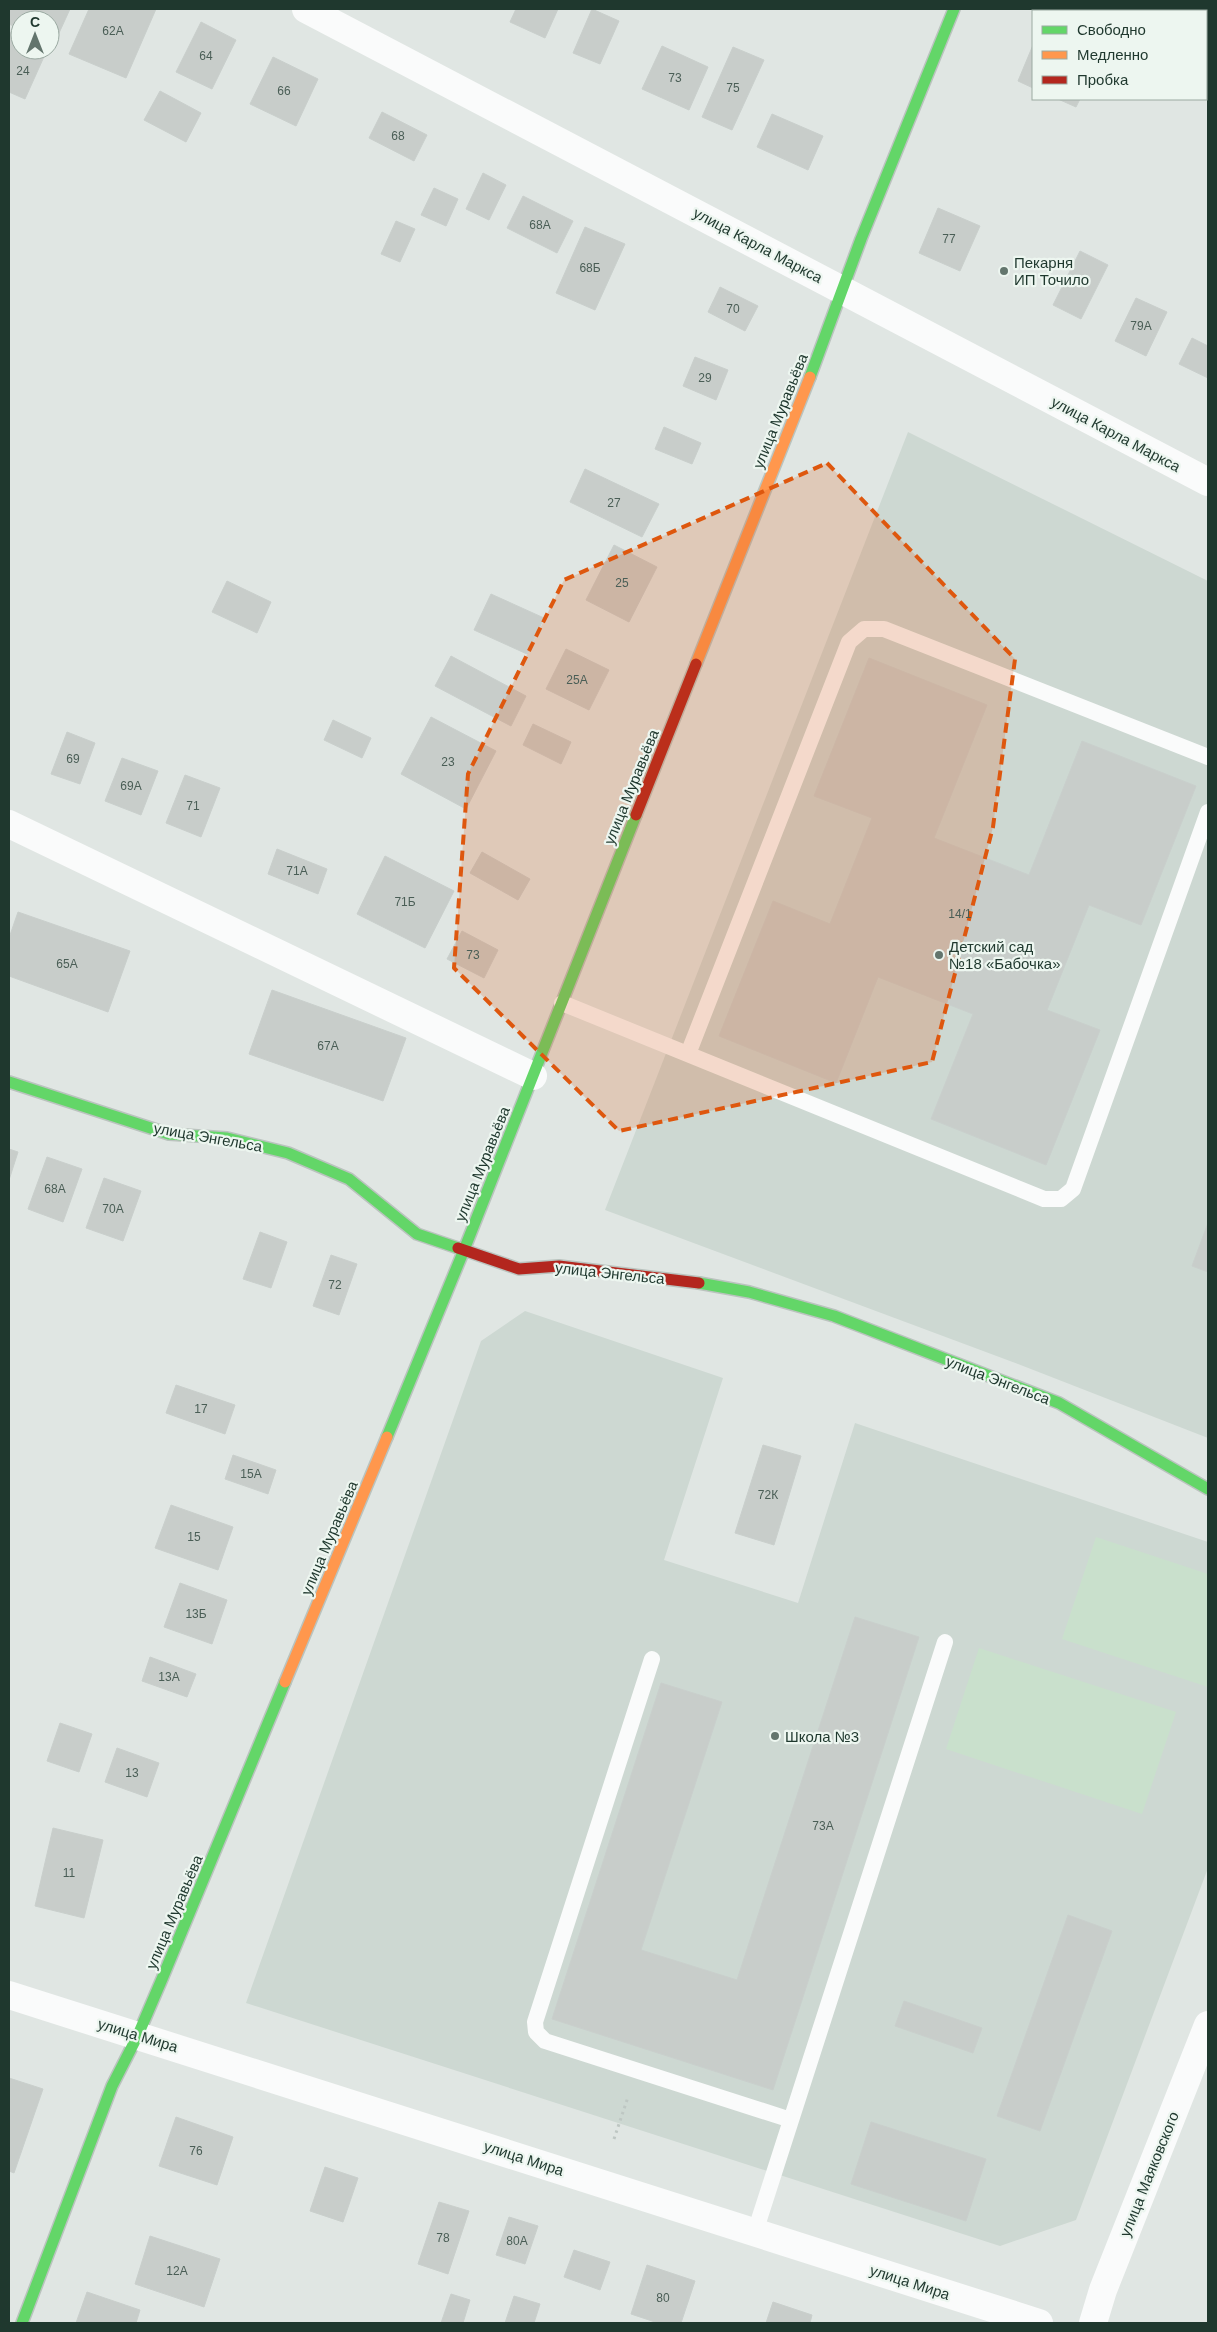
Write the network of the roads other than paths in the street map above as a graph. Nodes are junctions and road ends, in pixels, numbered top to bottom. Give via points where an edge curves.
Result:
1 (306, 9) edge
2 (954, 9) edge
3 (844, 290) junction
4 (1208, 482) edge
5 (1208, 757) edge
6 (1208, 812) edge
7 (9, 824) edge
8 (562, 1003) junction
9 (688, 1054) junction
10 (533, 1076) junction
11 (9, 1082) edge
12 (464, 1250) junction
13 (1208, 1489) edge
14 (945, 1642) dead end
15 (652, 1659) dead end
16 (9, 1995) edge
17 (1208, 2025) edge
18 (138, 2035) junction
19 (791, 2120) junction
20 (755, 2232) junction
21 (22, 2323) edge
22 (1039, 2323) edge
23 (1093, 2323) edge

1 - 3 street, улица Карла Маркса
2 - 3 street, улица Муравьёва via 860,239
3 - 4 street, улица Карла Маркса
3 - 8 street, улица Муравьёва
5 - 9 lane via 884,629 864,629 849,642
6 - 9 lane via 1073,1189 1061,1199 1044,1200
7 - 10 street
8 - 9 lane
8 - 10 street, улица Муравьёва
10 - 12 street, улица Муравьёва
11 - 12 street, улица Энгельса via 169,1134 228,1138 288,1153 349,1180 417,1234
12 - 13 street, улица Энгельса via 519,1269 559,1266 666,1278 749,1292 834,1316 1059,1403
12 - 18 street, улица Муравьёва
14 - 19 lane
15 - 19 lane via 535,2022 536,2032 545,2041
16 - 18 street, улица Мира
17 - 23 street, улица Маяковского via 1103,2290
18 - 20 street, улица Мира
18 - 21 street, улица Муравьёва via 112,2086
19 - 20 lane
20 - 22 street, улица Мира

